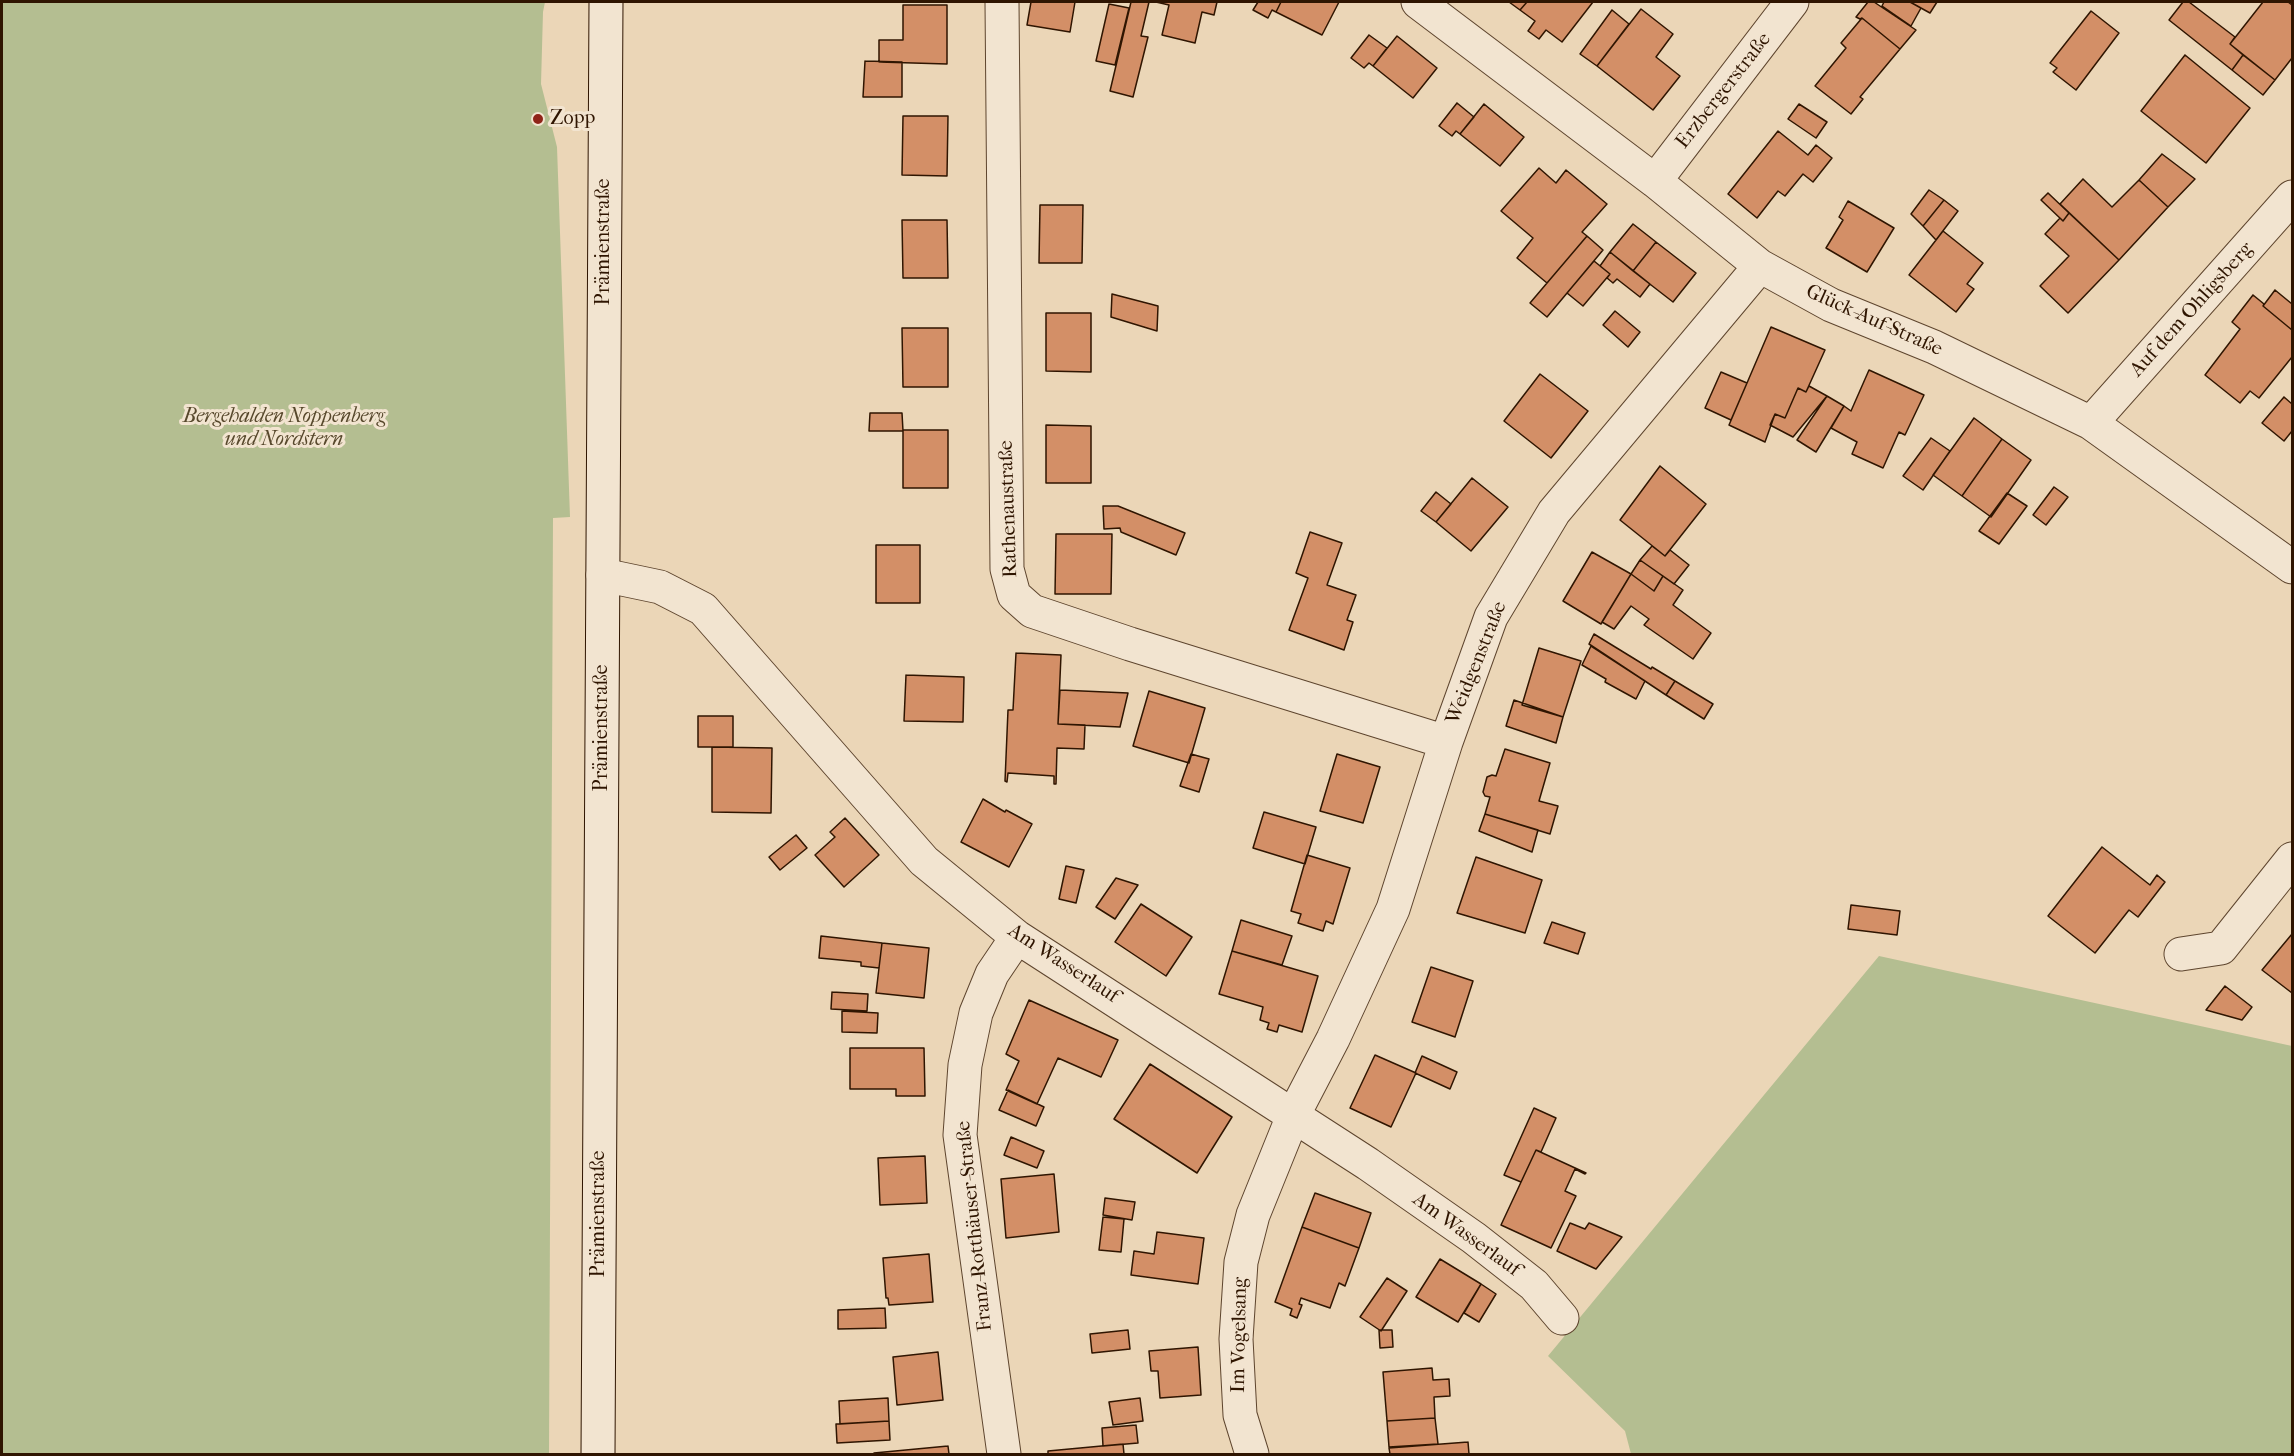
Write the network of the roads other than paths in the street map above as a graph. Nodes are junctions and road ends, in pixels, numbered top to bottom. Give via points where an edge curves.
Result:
1 (606, 2) edge
2 (1002, 2) edge
3 (1418, 2) edge
4 (1792, 2) edge
5 (1655, 181) junction
6 (2292, 197) edge
7 (1760, 266) junction
8 (2091, 423) junction
9 (2292, 567) edge
10 (603, 575) junction
11 (1446, 742) junction
12 (2292, 859) edge
13 (1017, 937) junction
14 (2181, 954) dead end
15 (1293, 1116) junction
16 (1562, 1318) dead end
17 (598, 1455) edge
18 (1004, 1455) edge
19 (1252, 1455) edge

1 - 10 street, Prämienstraße
2 - 11 street, Rathenaustraße via 1007,569 1014,595 1032,611
3 - 5 street, Glück-Auf-Straße
4 - 5 street, Erzbergerstraße
5 - 7 street, Glück-Auf-Straße
6 - 8 street, Auf dem Ohligsberg
7 - 8 street, Glück-Auf-Straße via 1831,305 1934,347
7 - 11 street, Weidgenstraße via 1554,512 1491,617
8 - 9 street, Glück-Auf-Straße
10 - 13 street, Am Wasserlauf via 660,587 703,609 924,861
10 - 17 street, Prämienstraße
11 - 15 street, Weidgenstraße via 1393,909
12 - 14 street via 2221,948
13 - 15 street, Am Wasserlauf
13 - 18 street, Franz-Rotthäuser-Straße via 992,974 976,1013 965,1065 960,1135
15 - 16 street, Am Wasserlauf via 1474,1238 1534,1285
15 - 19 street, Im Vogelsang via 1253,1215 1242,1262 1236,1339 1240,1415

